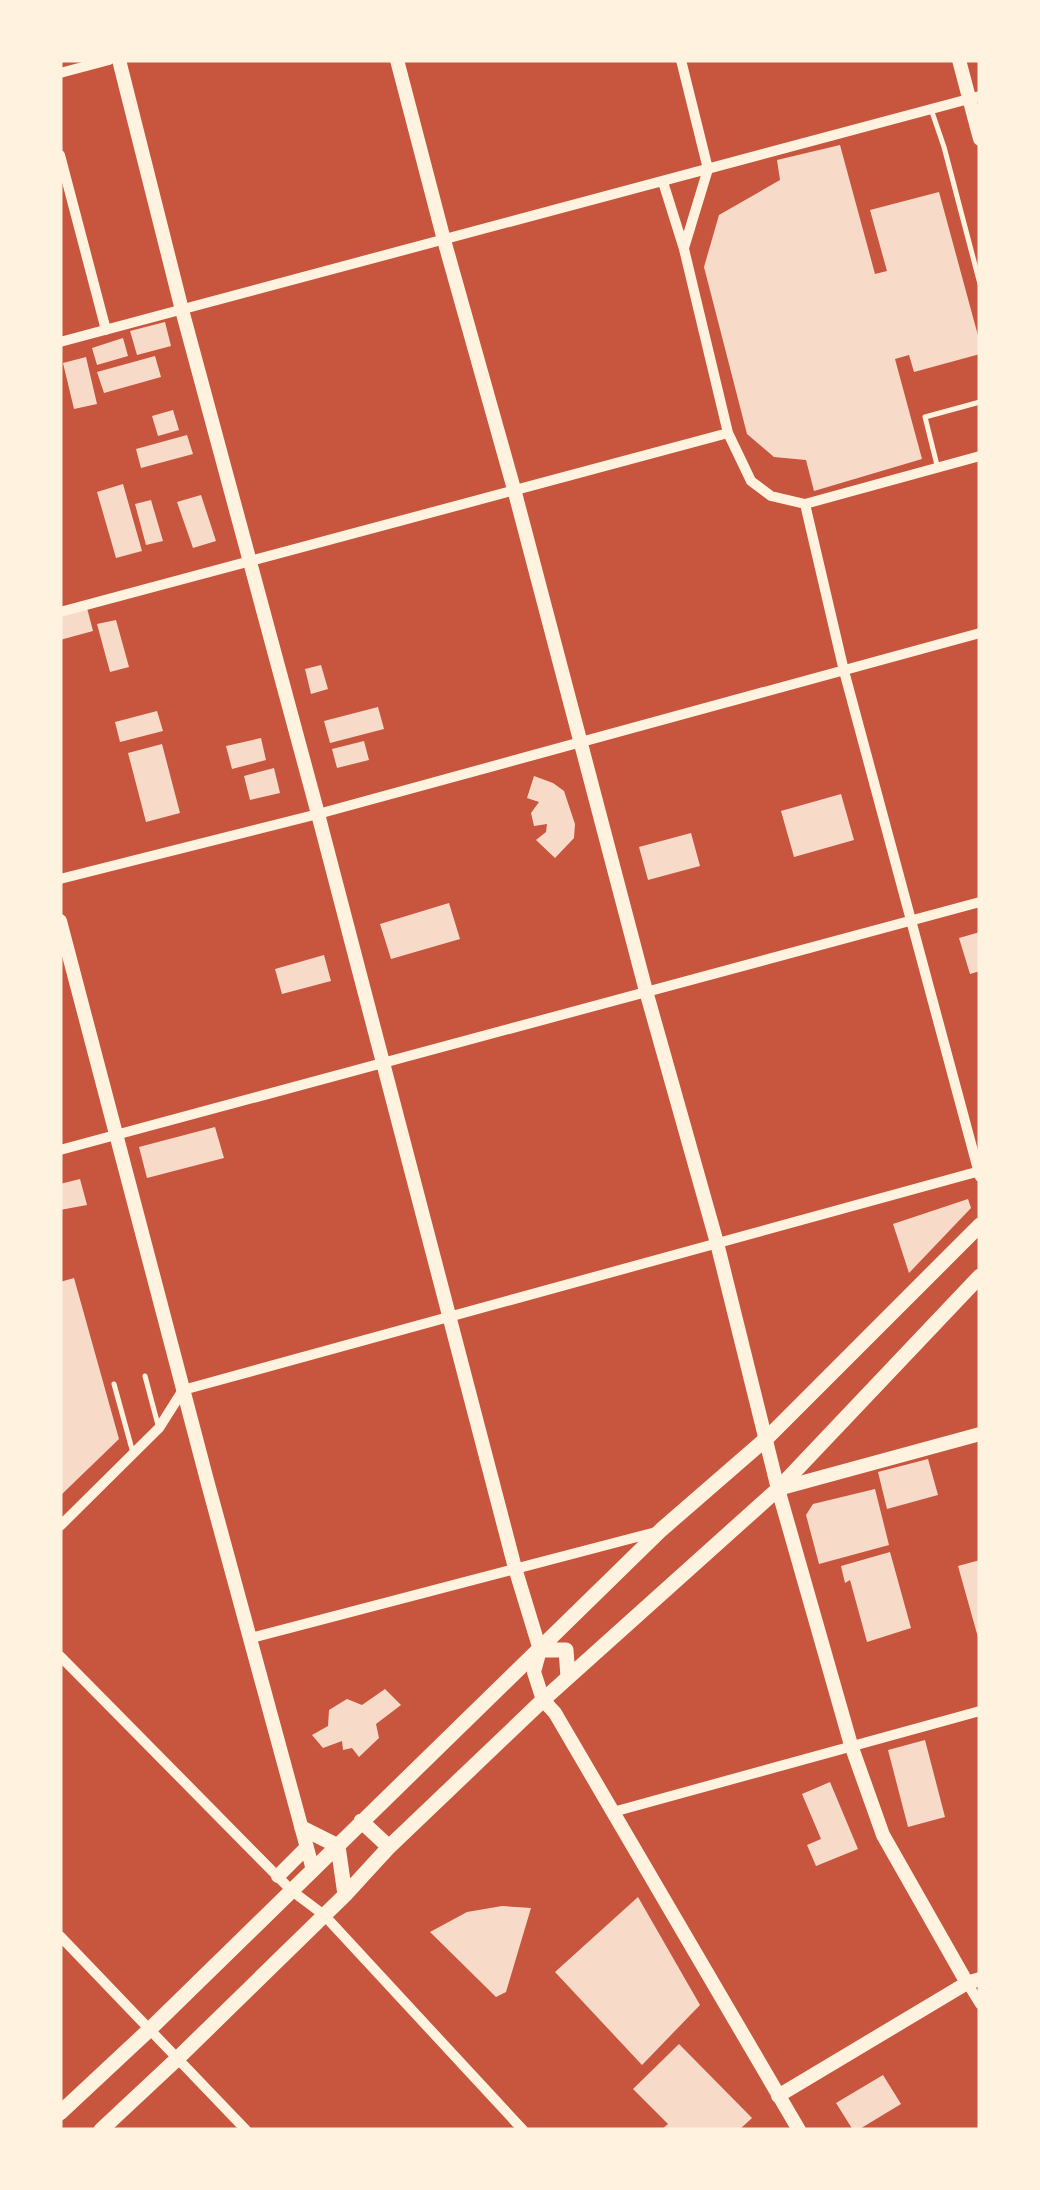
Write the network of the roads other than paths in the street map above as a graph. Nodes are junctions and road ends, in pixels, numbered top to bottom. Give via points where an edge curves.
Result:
1 (109, 60) edge
2 (119, 60) edge
3 (397, 60) edge
4 (681, 60) edge
5 (959, 60) edge
6 (60, 73) edge
7 (975, 97) edge
8 (932, 109) junction
9 (980, 139) edge
10 (60, 155) edge
11 (708, 169) junction
12 (663, 182) junction
13 (444, 240) junction
14 (684, 249) junction
15 (980, 284) edge
16 (182, 310) junction
17 (106, 330) junction
18 (60, 342) edge
19 (980, 402) edge
20 (728, 433) junction
21 (980, 456) edge
22 (938, 468) junction
23 (514, 489) junction
24 (805, 504) junction
25 (250, 560) junction
26 (60, 612) edge
27 (980, 633) edge
28 (844, 671) junction
29 (580, 741) junction
30 (318, 814) junction
31 (60, 879) edge
32 (980, 902) edge
33 (909, 920) junction
34 (60, 922) edge
35 (646, 991) junction
36 (383, 1063) junction
37 (116, 1135) junction
38 (60, 1150) edge
39 (979, 1173) edge
40 (980, 1224) edge
41 (717, 1244) junction
42 (980, 1276) edge
43 (449, 1316) junction
44 (145, 1376) dead end
45 (114, 1384) dead end
46 (184, 1390) junction
47 (159, 1428) junction
48 (980, 1434) edge
49 (766, 1438) junction
50 (133, 1453) junction
51 (778, 1489) junction
52 (60, 1526) edge
53 (661, 1530) junction
54 (515, 1568) junction
55 (250, 1638) junction
56 (540, 1650) junction
57 (60, 1656) edge
58 (568, 1677) junction
59 (543, 1700) junction
60 (980, 1711) edge
61 (555, 1712) junction
62 (851, 1745) junction
63 (613, 1812) junction
64 (361, 1822) junction
65 (302, 1828) junction
66 (338, 1846) junction
67 (308, 1847) junction
68 (389, 1847) junction
69 (313, 1870) junction
70 (278, 1876) junction
71 (292, 1890) junction
72 (345, 1895) junction
73 (324, 1915) junction
74 (60, 1936) edge
75 (974, 1981) edge
76 (980, 2004) edge
77 (150, 2029) junction
78 (178, 2058) junction
79 (778, 2096) junction
80 (60, 2113) edge
81 (100, 2130) edge
82 (246, 2130) edge
83 (523, 2130) edge
84 (799, 2130) edge

1 - 6 street
2 - 16 street
3 - 13 street
4 - 11 street
5 - 7 street
7 - 8 street
7 - 9 street
8 - 11 street
8 - 15 lane
10 - 17 street
11 - 12 street
11 - 14 street
12 - 13 street
12 - 14 street
13 - 16 street
13 - 23 street
14 - 20 street
16 - 17 street
16 - 25 street
17 - 18 street
19 - 22 lane via 925,417
20 - 23 street
20 - 24 street via 751,481 770,496
21 - 22 street
22 - 24 street
23 - 25 street
23 - 29 street
24 - 28 street
25 - 26 street
25 - 30 street
27 - 28 street
28 - 29 street
28 - 33 street
29 - 30 street
29 - 35 street
30 - 31 street
30 - 36 street
32 - 33 street
33 - 35 street
33 - 39 street
34 - 37 street
35 - 36 street
35 - 41 street
36 - 37 street
36 - 43 street
37 - 38 street
37 - 46 street
39 - 41 street
40 - 49 main road
41 - 43 street
41 - 49 street
42 - 51 main road
43 - 46 street
43 - 54 street
44 - 47 lane
45 - 50 lane
46 - 47 street
46 - 55 street
47 - 50 street
48 - 51 street
49 - 51 street
49 - 53 main road
50 - 52 street
51 - 58 main road
51 - 62 street
53 - 54 street
53 - 56 main road
54 - 55 street
54 - 56 street
55 - 65 street
56 - 58 main road via 566,1650
56 - 59 street via 534,1672
56 - 64 main road
57 - 70 street
58 - 59 main road
58 - 61 street
59 - 61 street
59 - 68 main road
60 - 62 street
61 - 63 street
62 - 63 street
62 - 75 street via 883,1835
63 - 79 street
64 - 66 main road
64 - 68 main road
65 - 66 main road
65 - 67 street
66 - 69 main road
66 - 72 main road
67 - 69 street
67 - 70 street
68 - 72 main road
69 - 71 main road
70 - 71 street
71 - 73 street
71 - 77 main road
72 - 73 main road
73 - 78 main road
73 - 83 street
74 - 77 street
75 - 76 street
75 - 79 street
77 - 78 street
77 - 80 main road
78 - 81 main road
78 - 82 street
79 - 84 street

